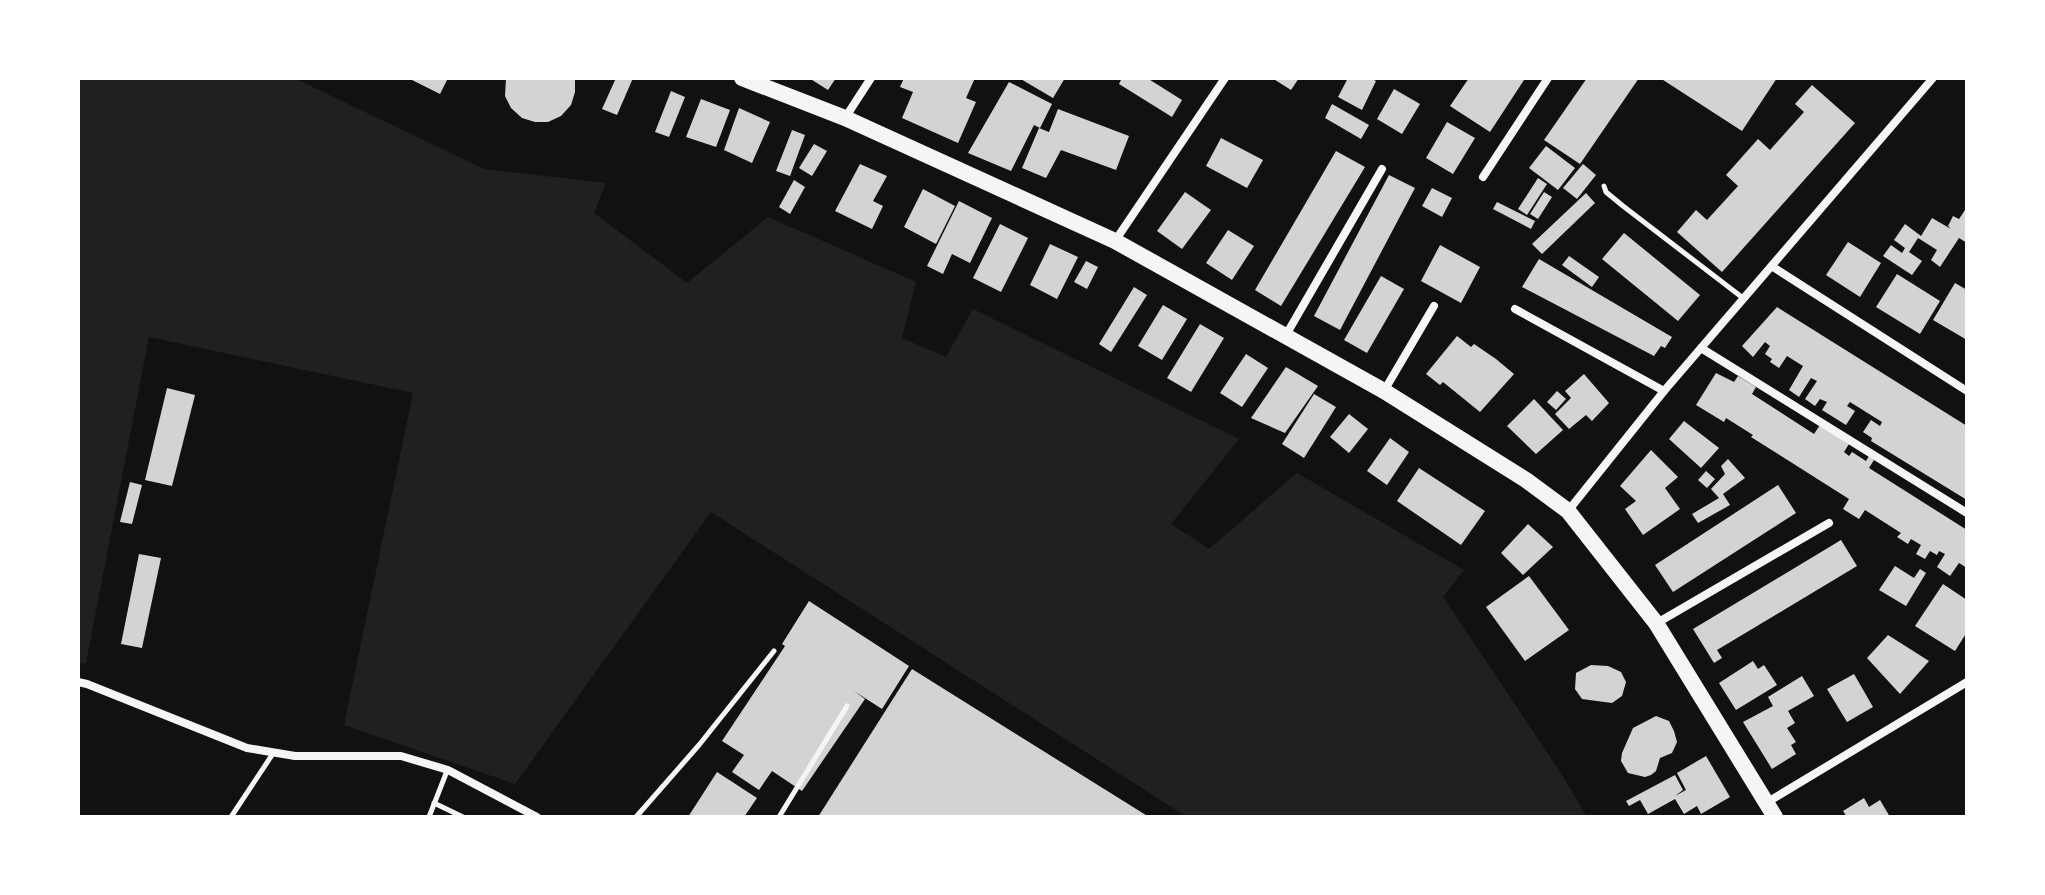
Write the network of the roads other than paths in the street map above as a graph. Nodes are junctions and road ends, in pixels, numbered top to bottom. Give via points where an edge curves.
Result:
1 (742, 78) edge
2 (871, 78) edge
3 (1225, 78) edge
4 (1548, 78) edge
5 (1933, 78) edge
6 (845, 118) junction
7 (1382, 169) dead end
8 (1483, 177) dead end
9 (1604, 186) dead end
10 (1115, 241) junction
11 (1773, 267) junction
12 (1744, 298) junction
13 (1434, 306) dead end
14 (1515, 309) dead end
15 (1286, 335) junction
16 (1701, 348) junction
17 (1384, 391) junction
18 (1664, 391) junction
19 (1967, 391) edge
20 (1568, 511) junction
21 (1967, 513) edge
22 (1829, 523) dead end
23 (1656, 623) junction
24 (774, 651) dead end
25 (78, 682) edge
26 (1967, 682) edge
27 (847, 706) dead end
28 (274, 752) junction
29 (448, 770) junction
30 (434, 803) junction
31 (1770, 810) edge
32 (231, 817) edge
33 (429, 817) edge
34 (463, 817) edge
35 (537, 817) edge
36 (636, 817) edge
37 (779, 817) edge

1 - 6 main road
2 - 6 street
3 - 10 street
4 - 8 street
5 - 11 street
6 - 10 main road
7 - 15 street
9 - 12 lane
10 - 15 main road
11 - 12 street
11 - 19 street
12 - 16 street
13 - 17 street
14 - 18 street
15 - 17 main road
16 - 18 street
16 - 21 street
17 - 20 main road
18 - 20 street
20 - 23 main road
22 - 23 street
23 - 31 main road
24 - 36 lane
25 - 28 street via 247,748
26 - 31 street
27 - 37 lane
28 - 29 street via 401,756
28 - 32 lane
29 - 30 lane
29 - 35 street
30 - 33 lane
30 - 34 lane

